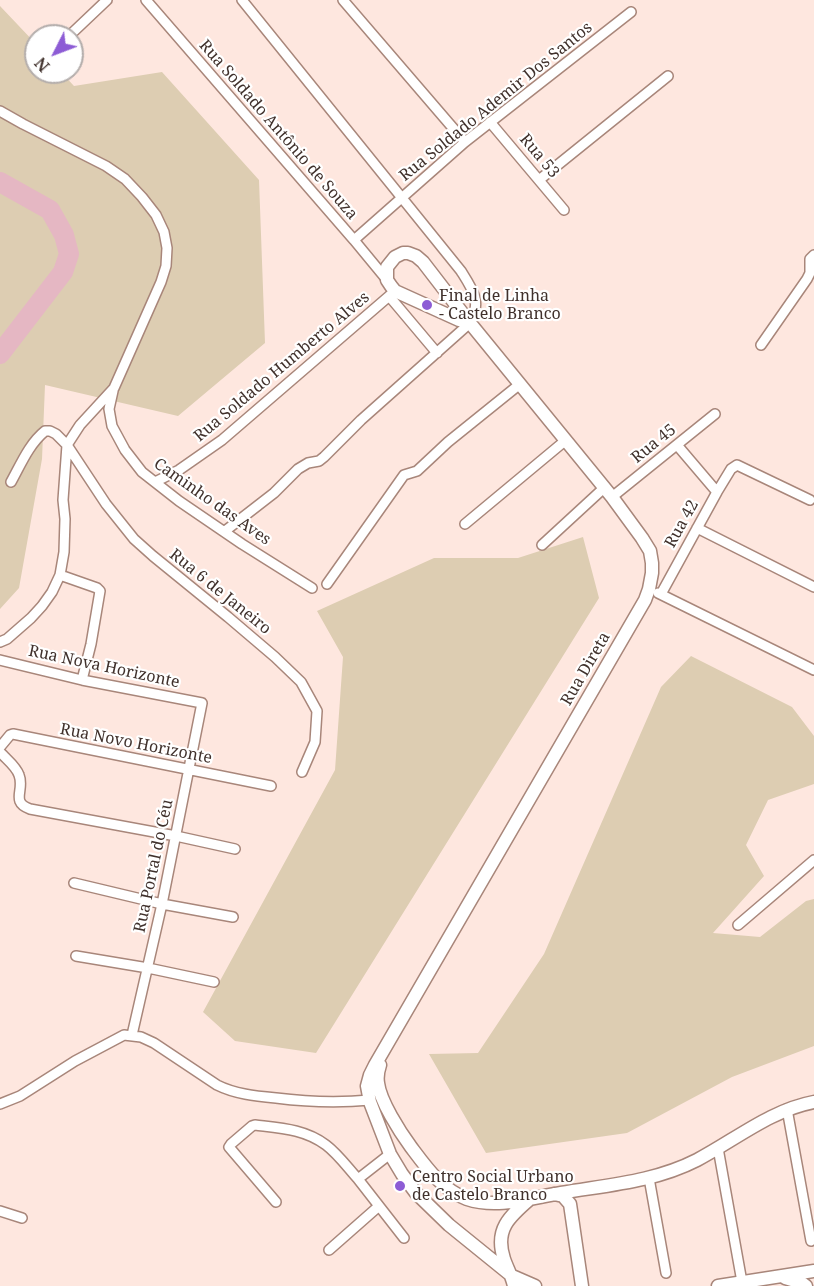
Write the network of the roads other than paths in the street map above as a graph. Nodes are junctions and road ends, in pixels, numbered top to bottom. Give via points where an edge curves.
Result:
1 (107, 0) edge
2 (146, 0) edge
3 (242, 0) edge
4 (343, 0) edge
5 (631, 12) dead end
6 (82, 24) edge
7 (668, 76) dead end
8 (0, 111) edge
9 (490, 122) junction
10 (465, 142) junction
11 (539, 180) junction
12 (403, 198) junction
13 (564, 210) dead end
14 (354, 240) junction
15 (814, 255) edge
16 (387, 280) junction
17 (392, 293) junction
18 (470, 324) junction
19 (761, 345) dead end
20 (437, 353) junction
21 (520, 384) junction
22 (114, 388) junction
23 (715, 414) dead end
24 (566, 440) junction
25 (67, 445) junction
26 (677, 445) junction
27 (11, 482) dead end
28 (155, 482) junction
29 (609, 492) junction
30 (717, 492) junction
31 (810, 500) dead end
32 (465, 524) dead end
33 (697, 528) junction
34 (225, 531) junction
35 (542, 545) dead end
36 (60, 575) junction
37 (327, 584) dead end
38 (814, 587) edge
39 (312, 588) dead end
40 (655, 591) junction
41 (0, 642) edge
42 (0, 660) edge
43 (814, 670) edge
44 (81, 680) junction
45 (202, 703) joint
46 (0, 750) edge
47 (188, 770) junction
48 (302, 772) dead end
49 (271, 786) dead end
50 (176, 836) junction
51 (235, 849) dead end
52 (814, 860) edge
53 (74, 884) dead end
54 (162, 904) junction
55 (233, 917) dead end
56 (738, 925) dead end
57 (76, 956) dead end
58 (148, 969) junction
59 (214, 982) dead end
60 (132, 1035) junction
61 (384, 1050) junction
62 (370, 1100) junction
63 (814, 1102) edge
64 (0, 1104) edge
65 (787, 1109) junction
66 (392, 1116) junction
67 (376, 1118) junction
68 (718, 1148) junction
69 (390, 1154) junction
70 (649, 1178) junction
71 (358, 1179) junction
72 (554, 1194) junction
73 (532, 1197) junction
74 (276, 1202) dead end
75 (379, 1206) junction
76 (0, 1211) edge
77 (22, 1218) dead end
78 (404, 1238) dead end
79 (811, 1241) dead end
80 (329, 1250) dead end
81 (814, 1271) edge
82 (666, 1273) dead end
83 (778, 1277) junction
84 (513, 1281) edge
85 (742, 1282) junction
86 (535, 1286) edge
87 (582, 1286) edge
88 (718, 1286) edge
89 (806, 1286) edge

1 - 6 street
2 - 14 street, Rua Soldado Antônio de Souza
3 - 12 street
4 - 10 street
5 - 9 street, Rua Soldado Ademir Dos Santos
7 - 11 street
8 - 22 street via 125,179 156,215 164,232 167,248 161,282
9 - 10 street, Rua Soldado Ademir Dos Santos
9 - 11 street, Rua 53
10 - 12 street, Rua Soldado Ademir Dos Santos
11 - 13 street, Rua 53
12 - 14 street, Rua Soldado Ademir Dos Santos
12 - 18 street via 469,283 476,300
14 - 16 street, Rua Soldado Antônio de Souza
15 - 19 street via 807,279
16 - 17 street
16 - 18 street, Rua Direta via 387,267 395,257 403,253 416,256
17 - 18 street, Rua Direta
17 - 20 street
17 - 28 street, Rua Soldado Humberto Alves via 222,440
18 - 20 street
18 - 21 street, Rua Direta
20 - 34 street via 324,458 304,465
21 - 24 street, Rua Direta
21 - 37 street via 417,471 404,475
22 - 25 street
22 - 28 street, Caminho das Aves via 109,405 112,426 132,461
23 - 26 street, Rua 45
24 - 29 street, Rua Direta
24 - 32 street
25 - 27 street via 45,431 33,443
25 - 36 street
25 - 48 street, Rua 6 de Janeiro via 134,538 301,682 317,711 315,742
26 - 29 street, Rua 45
26 - 30 street
28 - 34 street, Caminho das Aves
29 - 35 street, Rua 45
29 - 40 street, Rua Direta via 650,551
30 - 31 street, Rua 42 via 737,465
30 - 33 street, Rua 42
33 - 38 street
33 - 40 street, Rua 42
34 - 39 street, Caminho das Aves
36 - 41 street via 42,606
36 - 44 street via 100,591
40 - 43 street
40 - 61 street, Rua Direta via 638,613
42 - 44 street, Rua Nova Horizonte
44 - 45 street, Rua Nova Horizonte
45 - 47 street, Rua Portal do Céu
46 - 47 street, Rua Novo Horizonte via 14,734
46 - 50 street via 18,771 19,798 24,807
47 - 49 street, Rua Novo Horizonte
47 - 50 street, Rua Portal do Céu
50 - 51 street
50 - 54 street, Rua Portal do Céu
52 - 56 street
53 - 54 street
54 - 55 street
54 - 58 street, Rua Portal do Céu
57 - 58 street
58 - 59 street
58 - 60 street, Rua Portal do Céu
60 - 62 street via 154,1042 227,1090 308,1102
60 - 64 street via 110,1041
61 - 62 street, Rua Direta via 370,1075
61 - 66 street, Rua Direta via 377,1081
62 - 67 street, Rua Direta
63 - 65 street, Rua Direta
65 - 68 street, Rua Direta
65 - 79 street
66 - 67 street
66 - 73 street, Rua Direta via 432,1174 449,1190 480,1202
67 - 69 street, Rua Direta
68 - 70 street, Rua Direta
68 - 85 street
69 - 71 street
69 - 84 street, Rua Direta via 431,1209
70 - 72 street, Rua Direta
70 - 82 street
71 - 74 street via 327,1145 291,1129 255,1125 229,1147
71 - 75 street
72 - 73 street, Rua Direta
72 - 87 street via 570,1204
73 - 84 street via 504,1225 502,1252
75 - 78 street
75 - 80 street
76 - 77 street
81 - 83 street
83 - 85 street
83 - 89 street
84 - 86 street, Rua Direta
85 - 88 street

